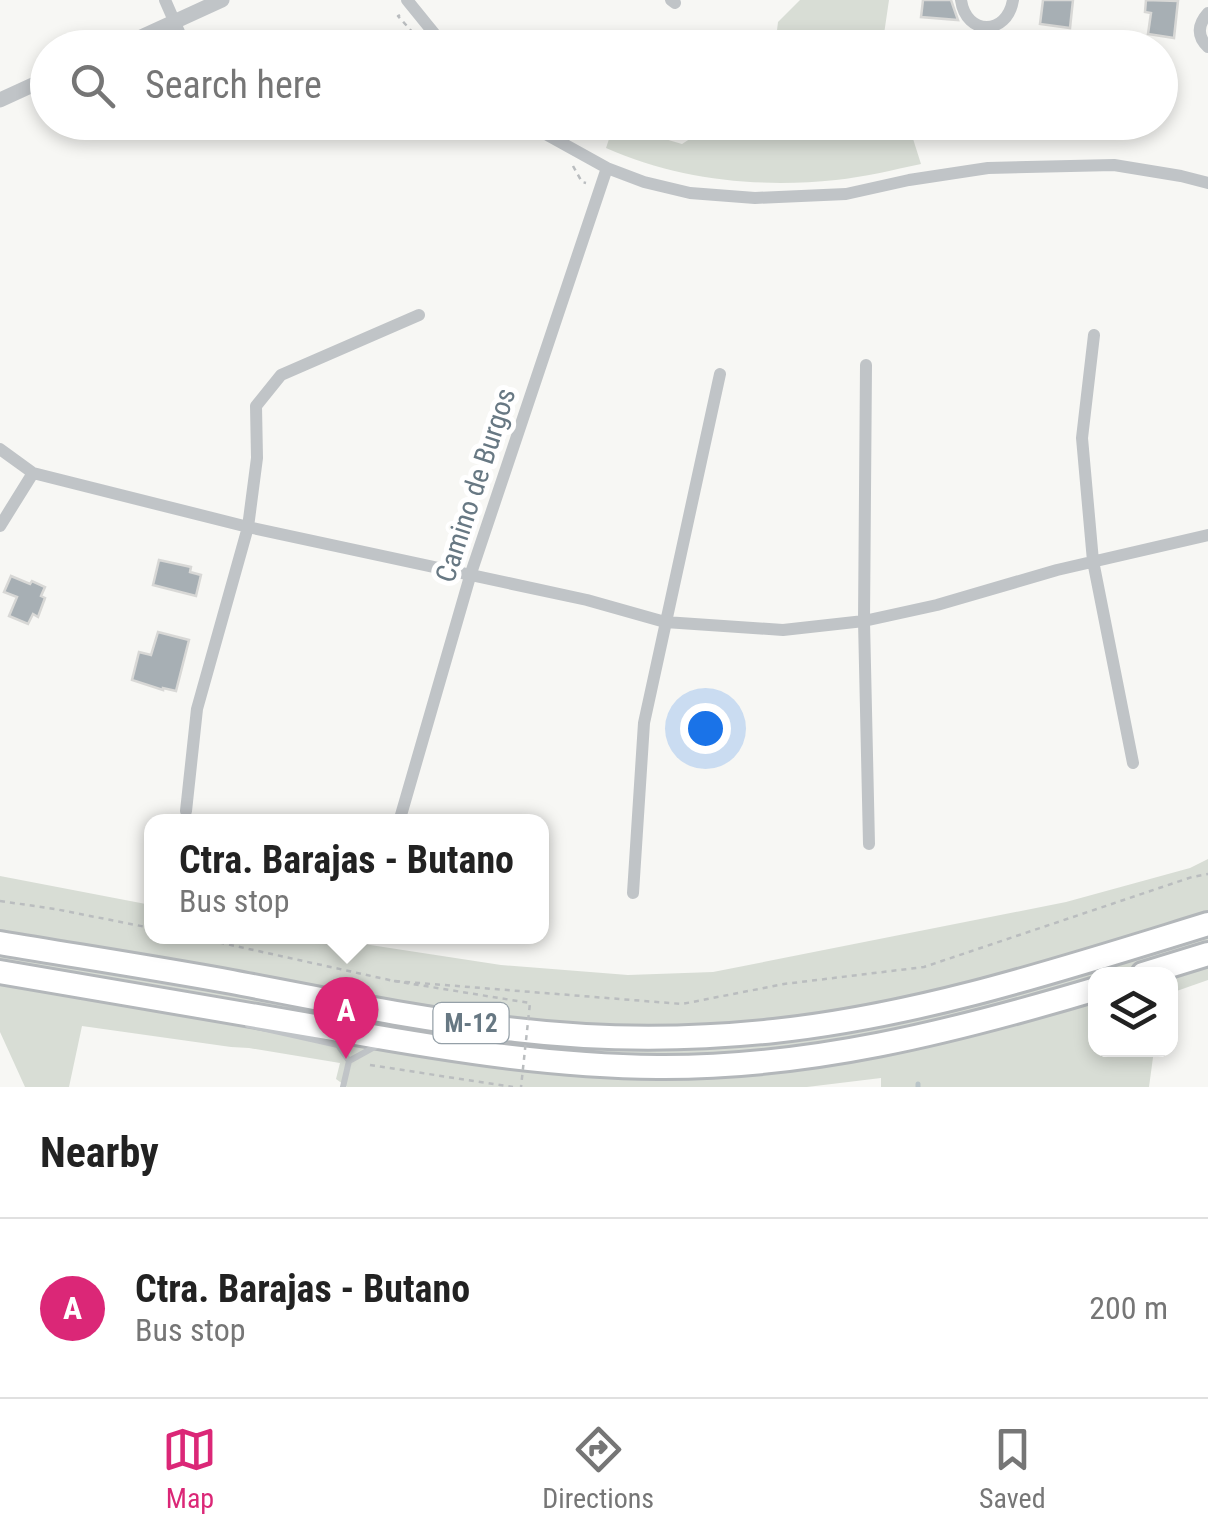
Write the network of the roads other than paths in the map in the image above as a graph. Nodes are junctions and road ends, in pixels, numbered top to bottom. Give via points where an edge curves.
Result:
1 (165, 0) edge
2 (222, 0) edge
3 (961, 0) edge
4 (1013, 0) edge
5 (405, 2) edge
6 (1208, 13) edge
7 (174, 22) junction
8 (156, 30) edge
9 (178, 30) edge
10 (430, 30) edge
11 (1208, 46) edge
12 (30, 86) edge
13 (0, 100) edge
14 (556, 140) edge
15 (607, 168) junction
16 (1208, 183) edge
17 (419, 315) dead end
18 (1094, 335) dead end
19 (866, 366) dead end
20 (720, 374) dead end
21 (0, 450) edge
22 (33, 473) junction
23 (0, 526) edge
24 (248, 527) junction
25 (1208, 535) edge
26 (1094, 561) junction
27 (471, 573) junction
28 (864, 620) junction
29 (665, 622) junction
30 (1133, 763) dead end
31 (186, 810) dead end
32 (401, 814) edge
33 (869, 844) dead end
34 (634, 893) dead end
35 (1208, 924) edge
36 (0, 943) edge
37 (1208, 954) edge
38 (1166, 967) edge
39 (0, 972) edge
40 (1088, 992) edge
41 (241, 1014) junction
42 (406, 1042) junction
43 (349, 1062) junction
44 (342, 1087) edge

1 - 7 street
2 - 7 street
3 - 4 street via 969,20 988,27 1006,19
5 - 10 street
6 - 11 street via 1199,28
7 - 8 street
7 - 9 street
12 - 13 street
14 - 15 street
15 - 16 street via 690,193 756,198 846,194 988,168 1114,165
15 - 27 street, Camino de Burgos
17 - 24 street via 281,374 256,406 258,458
18 - 26 street via 1082,438
19 - 28 street
20 - 29 street
21 - 22 street
22 - 23 street
22 - 24 street
24 - 27 street
24 - 31 street via 197,709
25 - 26 street
26 - 28 street
26 - 30 street
27 - 29 street
27 - 32 street, Camino de Burgos
28 - 29 street via 782,630
28 - 33 street
29 - 34 street via 644,723
35 - 36 highway, M-12 via 945,1002 774,1031 660,1037 516,1030
37 - 38 highway
39 - 41 highway, M-12
40 - 42 highway, M-12 via 916,1038 757,1063 564,1064
41 - 42 highway, M-12
41 - 43 lane via 248,1025 338,1044
42 - 43 lane via 378,1045
43 - 44 lane

